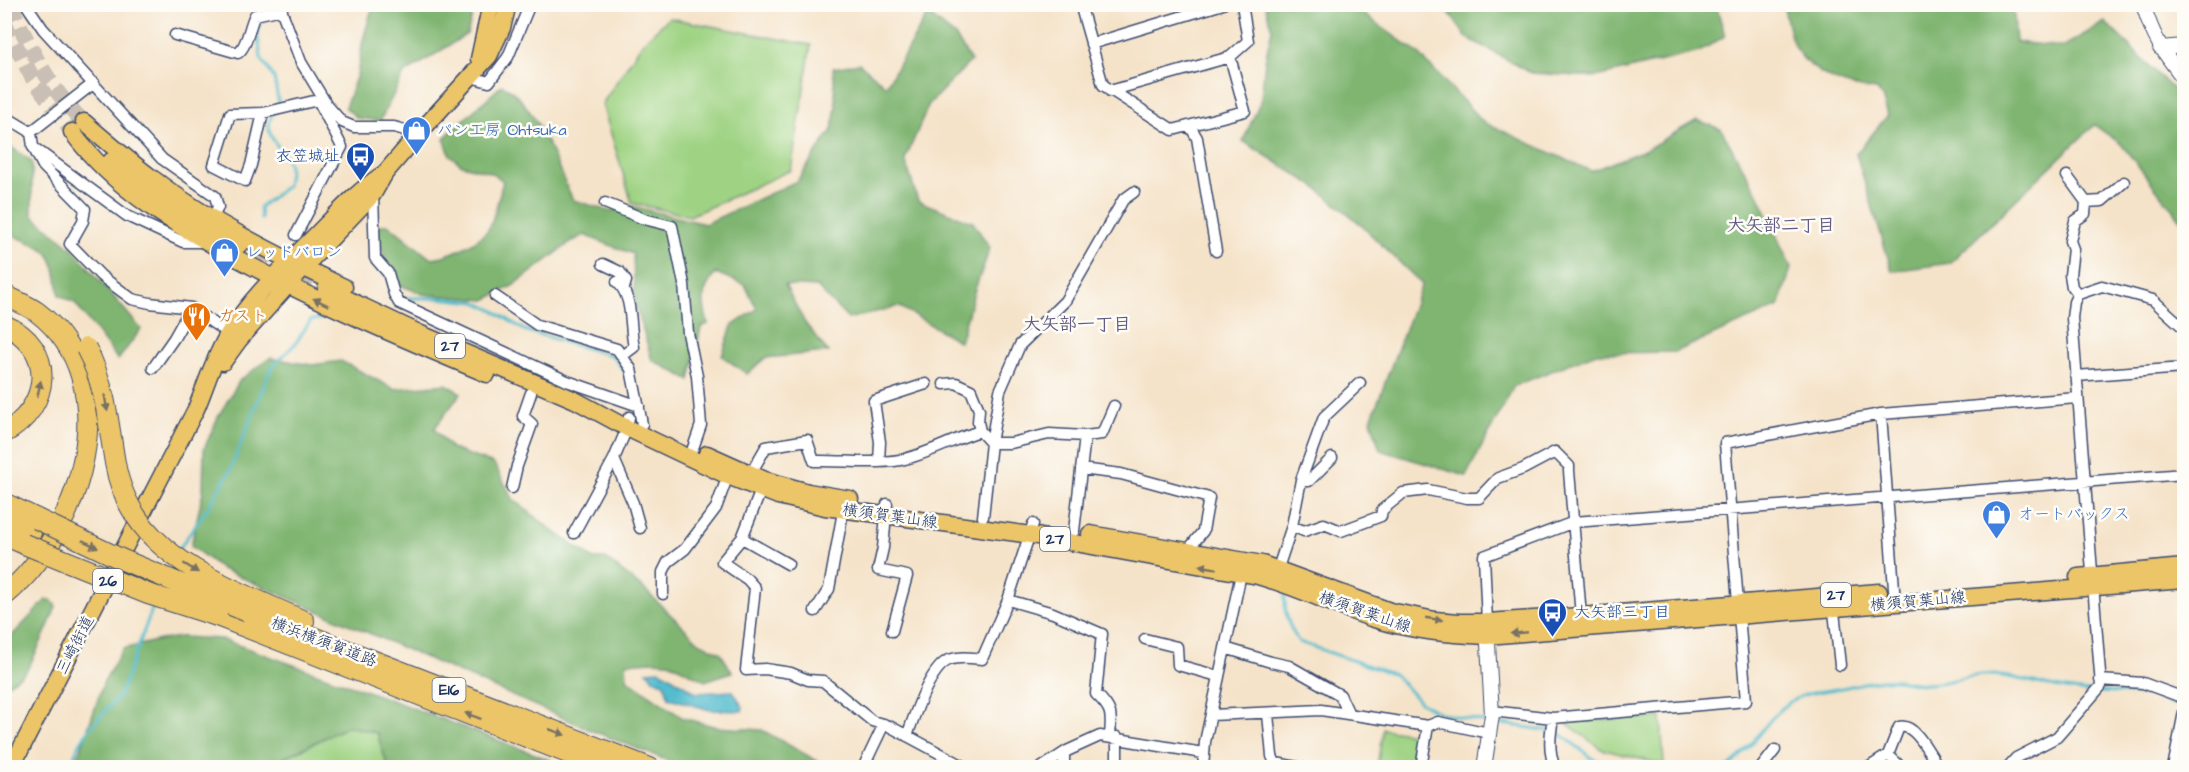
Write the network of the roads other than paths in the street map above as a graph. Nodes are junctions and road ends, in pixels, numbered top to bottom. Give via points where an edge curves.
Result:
1 (26, 4) edge
2 (491, 4) edge
3 (508, 4) edge
4 (530, 4) edge
5 (1080, 4) edge
6 (1223, 4) edge
7 (1242, 4) edge
8 (2143, 4) edge
9 (281, 7) edge
10 (175, 35) dead end
11 (1090, 44) junction
12 (2184, 46) edge
13 (2160, 48) junction
14 (1230, 57) junction
15 (471, 76) junction
16 (2184, 79) edge
17 (94, 83) junction
18 (1110, 90) junction
19 (319, 97) junction
20 (263, 113) junction
21 (4, 114) edge
22 (1190, 126) junction
23 (78, 127) junction
24 (31, 132) junction
25 (418, 134) junction
26 (33, 147) junction
27 (385, 173) junction
28 (2067, 176) dead end
29 (2124, 182) dead end
30 (1134, 192) dead end
31 (373, 194) junction
32 (2086, 202) junction
33 (605, 203) dead end
34 (213, 218) junction
35 (296, 235) dead end
36 (207, 242) junction
37 (1216, 251) dead end
38 (256, 254) tunnel mouth
39 (297, 264) junction
40 (603, 264) dead end
41 (281, 282) junction
42 (326, 289) tunnel mouth
43 (4, 293) edge
44 (2079, 294) junction
45 (495, 296) dead end
46 (190, 308) junction
47 (4, 311) edge
48 (4, 325) edge
49 (2184, 328) edge
50 (234, 337) junction
51 (622, 356) junction
52 (153, 368) dead end
53 (2184, 368) edge
54 (2076, 376) junction
55 (1360, 383) dead end
56 (926, 384) dead end
57 (944, 384) dead end
58 (531, 393) junction
59 (2077, 398) junction
60 (1114, 406) dead end
61 (1881, 414) junction
62 (634, 419) junction
63 (980, 431) junction
64 (4, 433) edge
65 (1085, 436) junction
66 (991, 443) junction
67 (693, 448) junction
68 (1332, 458) dead end
69 (614, 459) junction
70 (879, 462) junction
71 (1081, 469) junction
72 (730, 471) junction
73 (2184, 474) edge
74 (1300, 480) junction
75 (759, 481) junction
76 (2084, 481) junction
77 (512, 488) dead end
78 (1888, 497) junction
79 (4, 502) edge
80 (845, 504) junction
81 (886, 509) junction
82 (1731, 510) junction
83 (983, 517) junction
84 (4, 519) edge
85 (1574, 522) junction
86 (1292, 526) junction
87 (640, 528) dead end
88 (1032, 530) junction
89 (1074, 531) junction
90 (31, 532) junction
91 (574, 533) dead end
92 (4, 536) edge
93 (742, 538) junction
94 (1188, 550) junction
95 (788, 564) dead end
96 (1242, 566) junction
97 (2184, 567) edge
98 (1278, 568) junction
99 (2184, 580) edge
100 (2092, 581) junction
101 (4, 584) edge
102 (663, 594) dead end
103 (4, 596) edge
104 (1895, 597) junction
105 (1008, 600) junction
106 (1833, 602) junction
107 (250, 605) junction
108 (1739, 609) junction
109 (815, 611) dead end
110 (1581, 616) junction
111 (1487, 629) junction
112 (892, 631) dead end
113 (1145, 639) dead end
114 (1225, 648) junction
115 (1840, 665) dead end
116 (1218, 676) junction
117 (2101, 683) junction
118 (2184, 698) edge
119 (2184, 713) edge
120 (1268, 714) junction
121 (1349, 714) junction
122 (1211, 715) junction
123 (1553, 721) junction
124 (1491, 722) junction
125 (884, 724) junction
126 (1428, 726) junction
127 (907, 736) junction
128 (1113, 736) junction
129 (1775, 750) dead end
130 (1064, 753) junction
131 (1203, 753) junction
132 (1888, 755) junction
133 (1277, 765) edge
134 (11, 768) edge
135 (606, 768) edge
136 (650, 768) edge
137 (862, 768) edge
138 (967, 768) edge
139 (1041, 768) edge
140 (1064, 768) edge
141 (1117, 768) edge
142 (1203, 768) edge
143 (1302, 768) edge
144 (1421, 768) edge
145 (1484, 768) edge
146 (1555, 768) edge
147 (1761, 768) edge
148 (1868, 768) edge
149 (1902, 768) edge
150 (1939, 768) edge
151 (2007, 768) edge
152 (2173, 768) edge

1 - 17 street
2 - 15 main road, 三崎街道 / 26 via 481,53
3 - 15 main road, 三崎街道 / 26 via 489,56
4 - 15 street via 508,57 489,82
5 - 11 street
6 - 11 street
7 - 14 street via 1248,41
8 - 13 street
9 - 10 street via 255,15 243,50 238,53
9 - 19 street
11 - 18 street via 1103,85
12 - 13 street
13 - 16 street
14 - 18 street
14 - 22 street via 1245,111
15 - 25 main road, 三崎街道 / 26
17 - 24 street
17 - 34 street via 162,159 215,196 218,207
18 - 22 street via 1173,130
19 - 20 street
19 - 25 street via 342,122 354,127 394,127
19 - 35 street via 342,147
20 - 20 street via 230,114 214,165 245,181
21 - 24 street
22 - 37 street via 1197,138
23 - 34 main road
23 - 36 main road via 86,151 123,186 172,223
23 - 38 main road via 144,188 177,211
24 - 26 street
25 - 27 main road, 三崎街道 / 26
26 - 36 street via 127,216 183,242
26 - 46 street via 43,166 85,209 70,244 101,276 132,298
27 - 31 main road, 三崎街道 / 26
27 - 39 main road, 三崎街道 / 26 via 365,186
28 - 32 street
29 - 32 street via 2102,201
30 - 66 street via 1123,200 1065,301 1020,345 1000,391
31 - 39 main road, 三崎街道 / 26
31 - 62 street via 375,258 388,273 399,303 567,381
32 - 44 street via 2085,214 2075,221 2070,242 2072,287
33 - 67 street via 672,226 697,376 701,425
34 - 39 main road
36 - 41 main road
39 - 41 main road, 三崎街道 / 26
39 - 62 main road
40 - 51 street via 624,275 626,281 620,285 628,301 634,346
41 - 50 main road, 三崎街道 / 26
58 -> 41 main road
42 - 62 main road, 横須賀葉山線 / 27 via 575,400
43 - 103 highway via 36,311 62,339 82,379 88,415 81,471 64,516 36,563
43 -> 107 highway, bridge via 49,312 70,328 86,348 103,388 118,479 135,515 174,558
44 - 49 street via 2102,286 2153,300
44 - 54 street via 2072,318
45 - 51 street via 537,325 617,349
46 - 50 street
46 - 52 street
47 - 101 highway via 26,318 54,343 73,379 78,417 72,464 57,510 32,553
64 -> 48 highway via 29,414 41,383 39,359 32,345
50 - 134 main road, 三崎街道 / 26
51 - 62 street via 631,369
53 - 54 street
54 - 59 street
55 - 74 street via 1324,417
56 - 70 street via 874,401
57 - 63 street via 956,383 971,390 979,410
58 - 62 main road
58 - 77 street via 523,416 532,424
59 - 61 street
59 - 76 street
60 - 65 street via 1102,434
61 - 78 street
61 - 82 street via 1725,443
62 - 67 main road, 横須賀葉山線 / 27
62 - 69 street
62 - 72 main road, 横須賀葉山線 / 27
63 - 66 street
63 - 70 street via 903,460
65 - 66 street via 1049,434 1011,443
65 - 71 street
66 - 83 street
67 - 72 main road, 横須賀葉山線 / 27
68 - 74 street via 1309,481
69 - 87 street
69 - 91 street
70 - 75 street via 814,461 807,440 766,447
71 - 89 street
71 - 94 street via 1121,474 1209,498 1203,531
72 - 75 main road, 横須賀葉山線 / 27
72 - 102 street via 716,508 685,549 668,562 663,572
73 - 76 street
74 - 86 street
75 - 80 main road, 横須賀葉山線 / 27
75 - 93 street
76 - 78 street
76 - 100 street
78 - 82 street
78 - 104 street
79 - 90 highway, 横浜横須賀道路 / E16
80 - 81 main road, 横須賀葉山線 / 27
80 - 109 street via 829,589
81 - 83 main road, 横須賀葉山線 / 27
81 - 88 main road, 横須賀葉山線 / 27
81 - 112 street via 878,570 907,576
82 - 85 street
82 - 108 street
83 - 88 main road, 横須賀葉山線 / 27
84 - 90 highway, 横浜横須賀道路 / E16
85 - 86 street via 1569,466 1555,452 1498,478 1479,498 1428,490 1403,492 1382,510 1381,516 1341,531 1324,524 1304,531
85 - 110 street
85 - 111 street via 1484,556
86 - 98 street
88 - 89 main road, 横須賀葉山線 / 27
96 -> 88 main road, 横須賀葉山線 / 27
88 - 105 street
89 - 94 main road, 横須賀葉山線 / 27
90 - 92 highway
90 -> 107 highway, 横浜横須賀道路 / E16, bridge
135 -> 90 highway, 横浜横須賀道路 / E16, bridge via 217,616 148,594
93 - 95 street
93 - 125 street via 722,562 755,588 746,670 765,669 791,673 808,681 823,681 872,721
94 - 96 main road, 横須賀葉山線 / 27
96 - 98 main road, 横須賀葉山線 / 27
96 - 111 main road, 横須賀葉山線 / 27 via 1397,625 1428,632
96 - 114 street
97 - 100 main road, 横須賀葉山線 / 27
98 -> 111 main road, 横須賀葉山線 / 27 via 1390,610
99 - 100 main road, 横須賀葉山線 / 27
100 - 104 main road, 横須賀葉山線 / 27
100 - 117 street
104 - 106 main road, 横須賀葉山線 / 27
105 - 127 street via 982,659 947,660 931,677
105 - 128 street via 1053,613 1102,634 1096,694 1107,704
106 - 108 main road, 横須賀葉山線 / 27
106 - 115 street
107 -> 136 highway, 横浜横須賀道路 / E16
108 - 110 main road, 横須賀葉山線 / 27
108 -> 111 main road, 横須賀葉山線 / 27
108 - 123 street via 1746,701
110 - 111 main road, 横須賀葉山線 / 27
111 - 124 street
113 - 116 street via 1177,648 1178,665
114 - 116 street
114 - 121 street via 1289,666 1340,694
116 - 122 street
117 - 118 street via 2143,683
117 - 151 street via 2056,736 2016,758
119 - 152 street
120 - 121 street via 1321,710
120 - 122 street
120 - 133 street via 1272,756
121 - 126 street
122 - 131 street
123 - 124 street
123 - 146 street via 1550,735
124 - 126 street via 1438,722
124 - 145 street
125 - 127 street
125 - 137 street
126 - 144 street
127 - 138 street
128 - 130 street via 1100,736
128 - 131 street
128 - 141 street
129 - 147 street
130 - 139 street
130 - 140 street
131 - 142 street
132 - 148 street
132 - 149 street
132 - 150 street via 1899,727 1910,727
133 - 143 street

